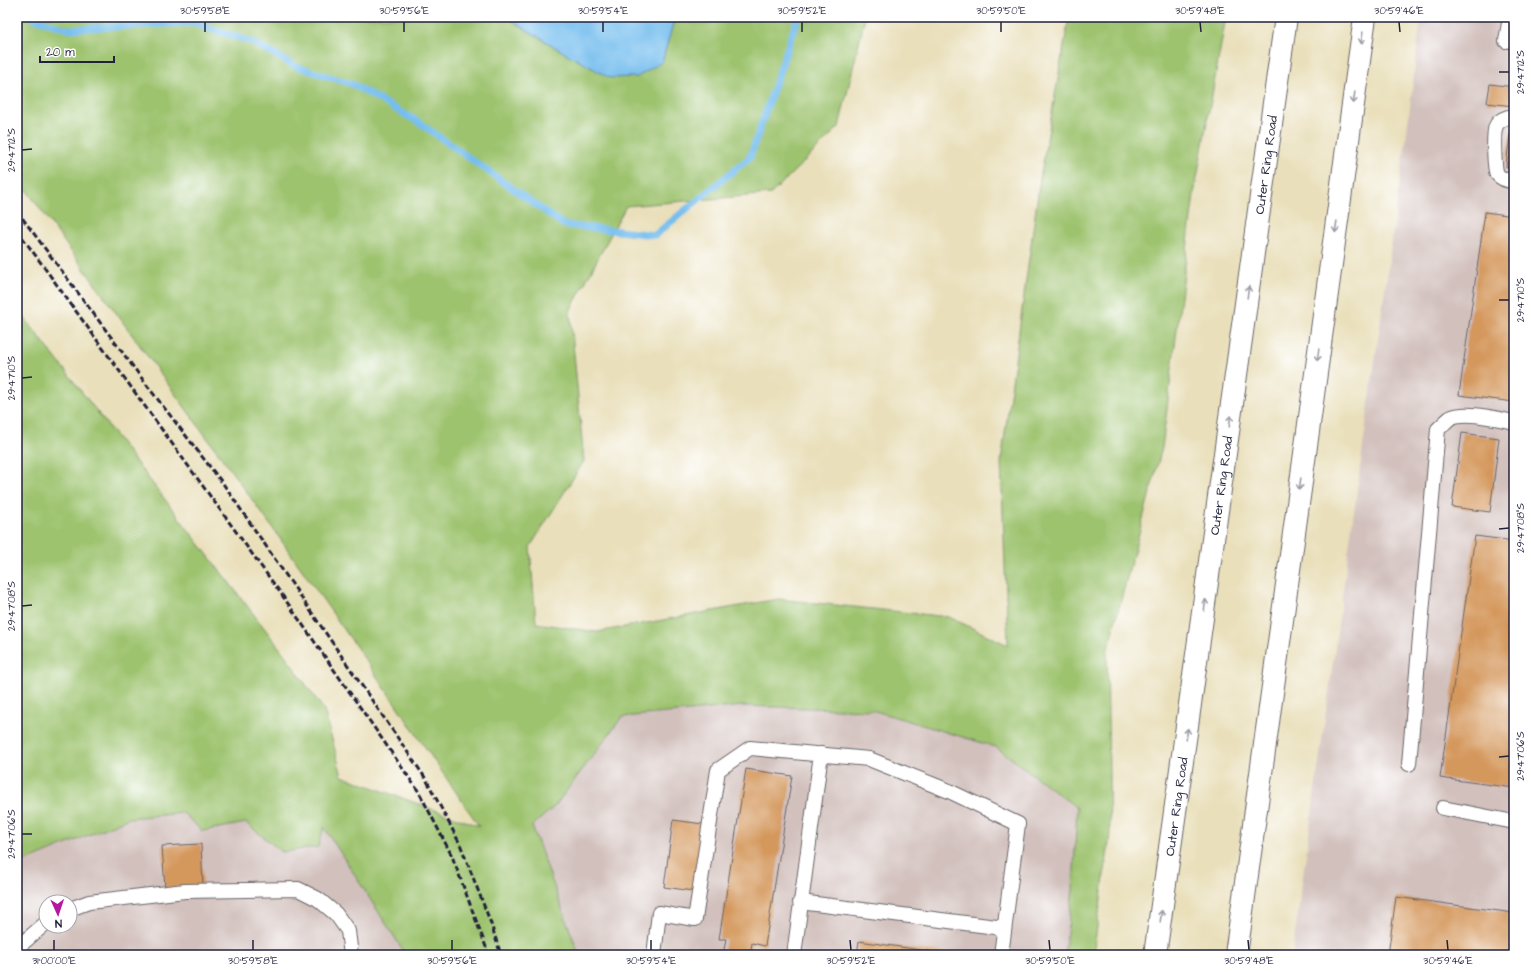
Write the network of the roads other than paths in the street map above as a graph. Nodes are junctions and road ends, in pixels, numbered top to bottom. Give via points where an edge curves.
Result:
1 (1286, 17) edge
2 (1365, 17) edge
3 (1510, 17) edge
4 (1506, 41) dead end
5 (1514, 119) edge
6 (1514, 181) edge
7 (1514, 422) edge
8 (821, 754) junction
9 (1409, 764) dead end
10 (1442, 808) dead end
11 (1514, 822) edge
12 (800, 902) junction
13 (78, 906) edge
14 (1004, 928) junction
15 (38, 929) edge
16 (17, 948) edge
17 (351, 955) edge
18 (654, 955) edge
19 (794, 955) edge
20 (1001, 955) edge
21 (1155, 955) edge
22 (1236, 955) edge

21 -> 1 highway, Outer Ring Road
2 -> 22 highway
3 - 4 lane
5 - 6 lane via 1508,117 1495,127 1495,170 1500,177
7 - 9 lane via 1462,415 1450,418 1438,429
8 - 12 lane
8 - 14 lane via 869,759 949,791 1018,824
8 - 18 lane via 750,748 718,770 695,919 659,913
10 - 11 lane
12 - 14 lane
12 - 19 lane
13 - 17 lane via 89,902 186,891 298,889 318,899 336,914 348,930
14 - 20 lane
15 - 16 lane

